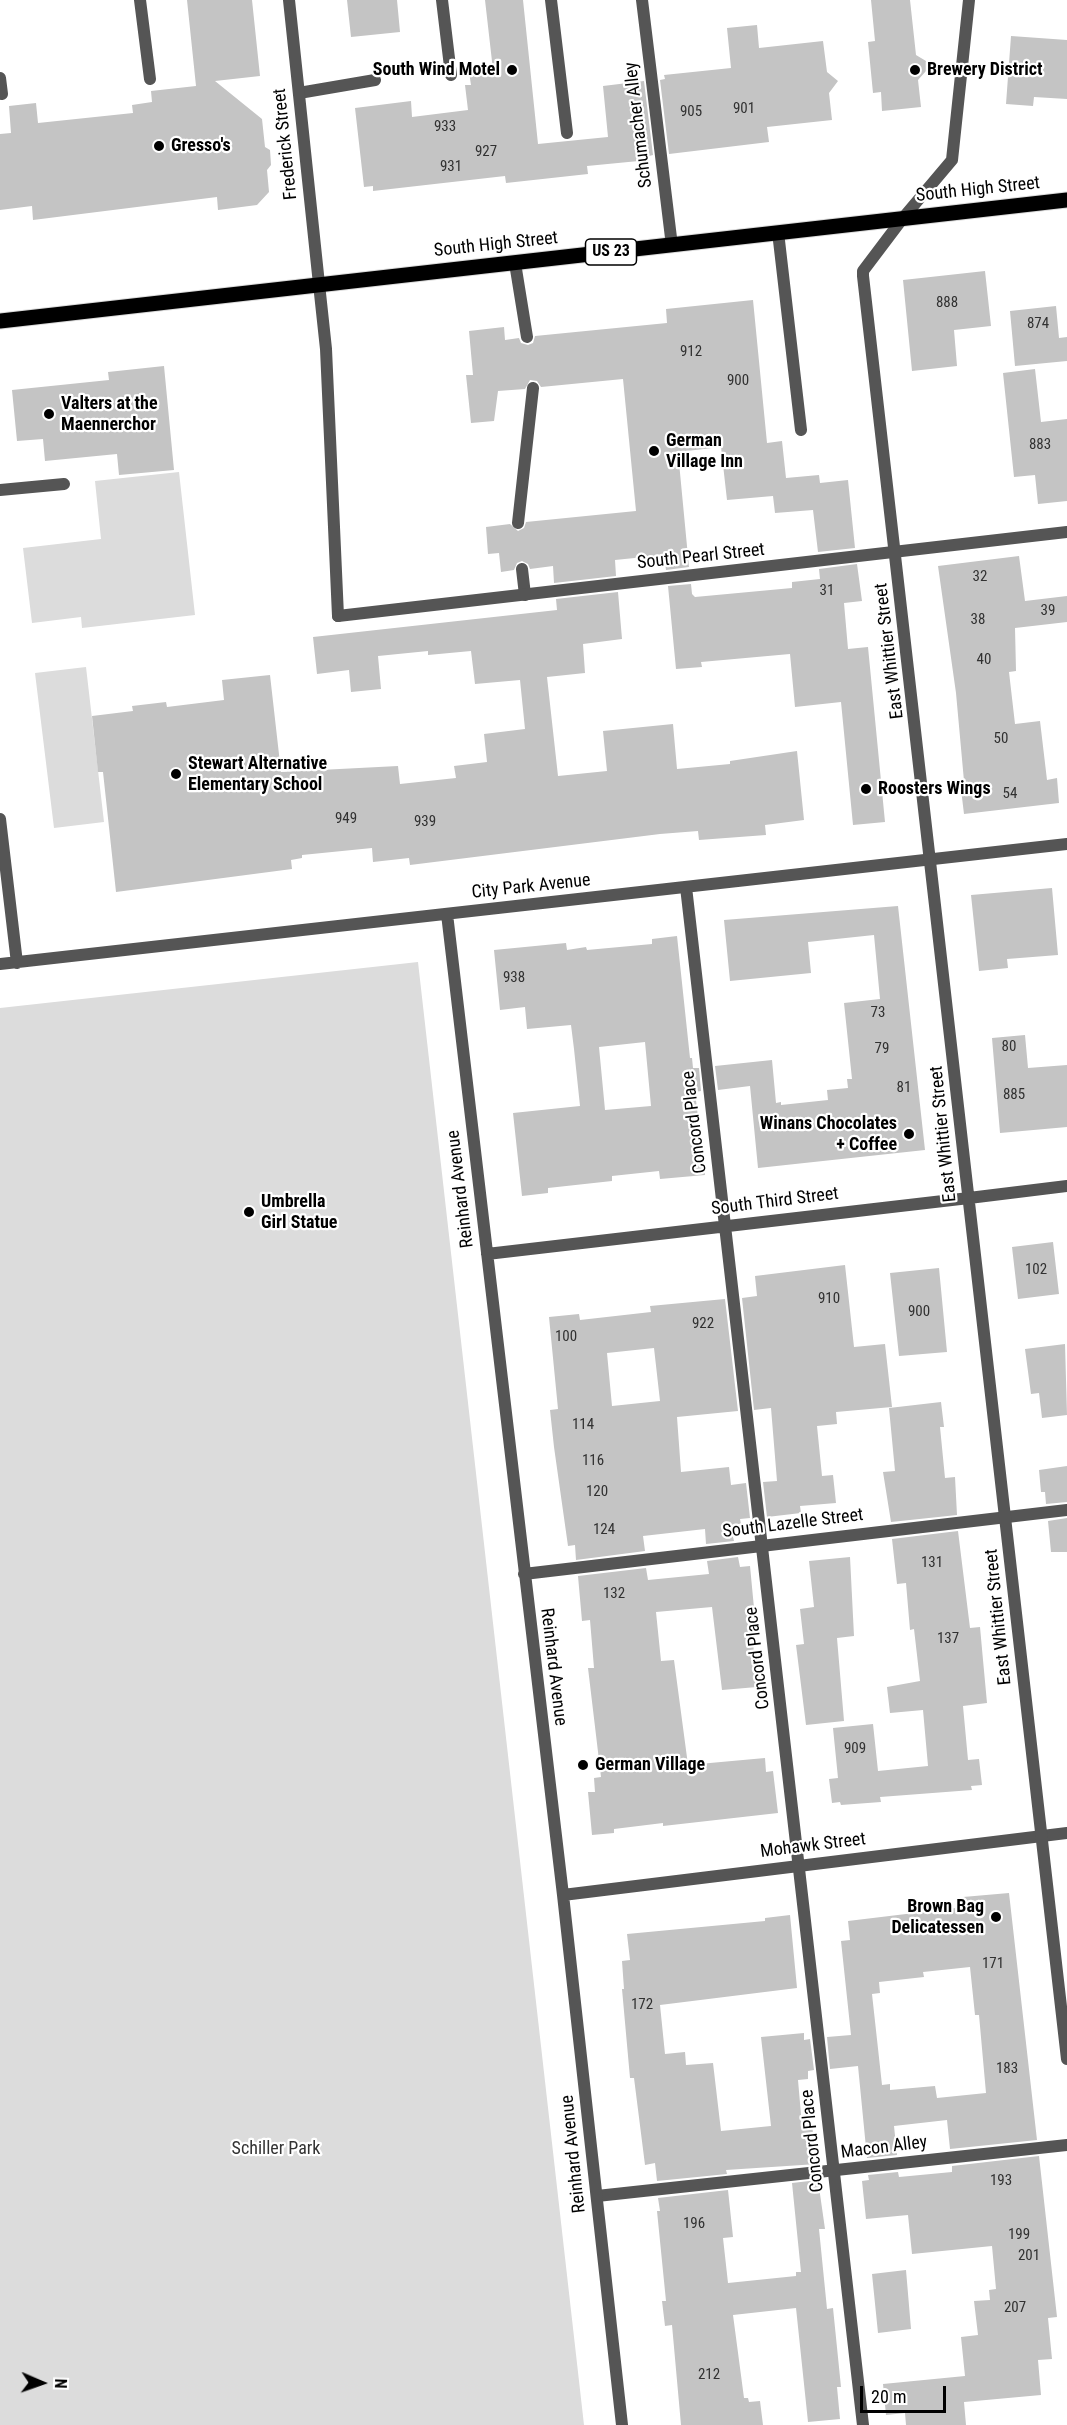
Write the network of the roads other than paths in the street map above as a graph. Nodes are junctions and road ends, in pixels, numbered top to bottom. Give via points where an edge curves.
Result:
1 (140, 0) edge
2 (289, 0) edge
3 (442, 0) edge
4 (551, 0) edge
5 (642, 0) edge
6 (969, 0) edge
7 (451, 75) dead end
8 (0, 78) edge
9 (150, 79) dead end
10 (375, 80) dead end
11 (298, 93) junction
12 (2, 94) dead end
13 (567, 133) dead end
14 (1067, 200) edge
15 (903, 218) junction
16 (778, 232) junction
17 (672, 246) junction
18 (515, 263) junction
19 (319, 284) junction
20 (0, 321) edge
21 (527, 337) dead end
22 (533, 388) dead end
23 (801, 430) dead end
24 (64, 484) dead end
25 (0, 490) edge
26 (518, 523) dead end
27 (1067, 532) edge
28 (897, 552) junction
29 (522, 569) dead end
30 (525, 595) junction
31 (338, 616) joint
32 (0, 819) edge
33 (1067, 844) edge
34 (931, 860) junction
35 (686, 887) junction
36 (447, 914) junction
37 (17, 963) junction
38 (0, 964) edge
39 (1067, 1186) edge
40 (969, 1198) junction
41 (726, 1226) junction
42 (487, 1254) junction
43 (1067, 1510) edge
44 (1006, 1517) junction
45 (763, 1546) junction
46 (524, 1574) junction
47 (1067, 1833) edge
48 (1042, 1836) junction
49 (800, 1866) junction
50 (563, 1895) junction
51 (1067, 2059) edge
52 (1067, 2145) edge
53 (835, 2172) junction
54 (597, 2196) junction
55 (622, 2425) edge
56 (863, 2425) edge

1 - 9 street
2 - 11 street, Frederick Street
3 - 7 street
4 - 13 street
5 - 17 street, Schumacher Alley
6 - 15 street, East Whittier Street via 952,160
8 - 12 street
10 - 11 street
11 - 19 street, Frederick Street
14 - 15 main road, South High Street / US 23
15 - 16 main road, South High Street / US 23
15 - 28 street, East Whittier Street via 863,271
16 - 17 main road, South High Street / US 23
16 - 23 street
17 - 18 main road, South High Street / US 23
18 - 19 main road, South High Street / US 23
18 - 21 street
19 - 20 main road, South High Street / US 23
19 - 31 street, Frederick Street via 326,349
22 - 26 street
24 - 25 street
27 - 28 street, South Pearl Street
28 - 30 street, South Pearl Street
28 - 34 street, East Whittier Street
29 - 30 street
30 - 31 street, South Pearl Street
32 - 37 street
33 - 34 street, City Park Avenue
34 - 35 street, City Park Avenue
34 - 40 street, East Whittier Street
35 - 36 street, City Park Avenue
35 - 41 street, Concord Place
36 - 37 street, City Park Avenue
36 - 42 street, Reinhard Avenue
37 - 38 street, City Park Avenue
39 - 40 street, South Third Street
40 - 41 street, South Third Street
40 - 44 street, East Whittier Street
41 - 42 street, South Third Street
41 - 45 street, Concord Place
42 - 46 street, Reinhard Avenue
43 - 44 street, South Lazelle Street
44 - 45 street, South Lazelle Street
44 - 48 street, East Whittier Street
45 - 46 street, South Lazelle Street
45 - 49 street, Concord Place
46 - 50 street, Reinhard Avenue
47 - 48 street, Mohawk Street
48 - 49 street, Mohawk Street
48 - 51 street, East Whittier Street
49 - 50 street, Mohawk Street
49 - 53 street, Concord Place
50 - 54 street, Reinhard Avenue
52 - 53 street, Macon Alley
53 - 54 street, Macon Alley
53 - 56 street, Concord Place
54 - 55 street, Reinhard Avenue

